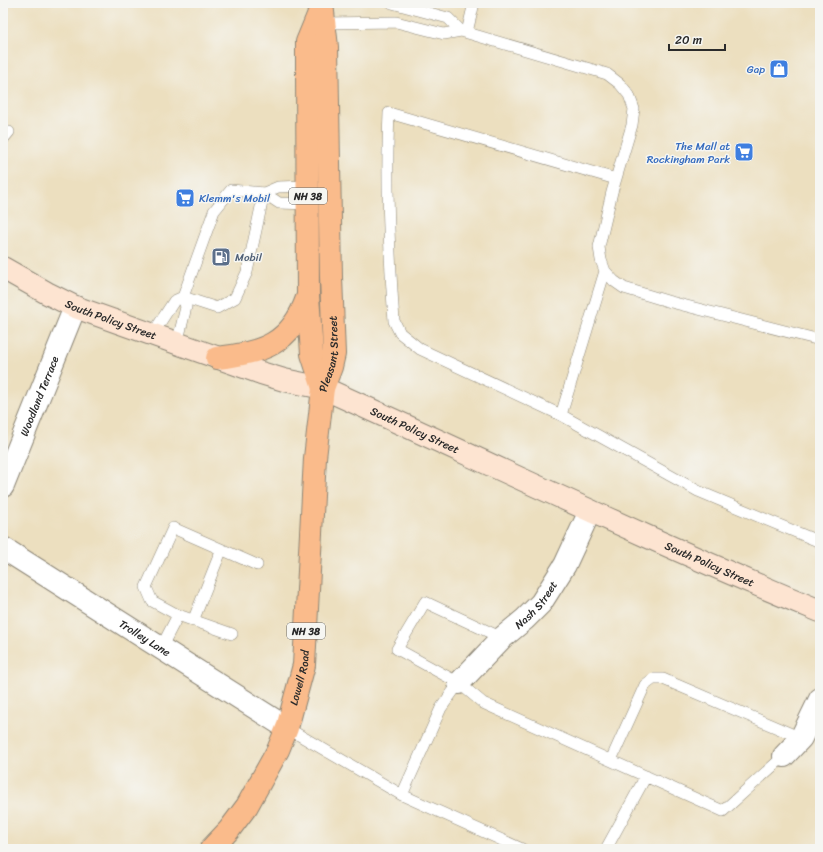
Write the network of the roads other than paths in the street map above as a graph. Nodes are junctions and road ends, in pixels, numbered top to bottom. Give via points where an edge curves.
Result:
1 (392, 3) edge
2 (474, 3) edge
3 (323, 11) edge
4 (464, 32) junction
5 (616, 179) junction
6 (264, 193) junction
7 (308, 195) junction
8 (3, 268) edge
9 (605, 271) junction
10 (308, 295) junction
11 (183, 297) junction
12 (75, 307) junction
13 (152, 335) junction
14 (820, 340) edge
15 (177, 344) junction
16 (217, 358) junction
17 (323, 388) junction
18 (561, 415) junction
19 (3, 486) edge
20 (590, 511) junction
21 (820, 542) edge
22 (3, 548) edge
23 (221, 550) junction
24 (258, 565) dead end
25 (820, 611) edge
26 (178, 615) junction
27 (193, 621) junction
28 (232, 634) dead end
29 (502, 638) junction
30 (161, 648) junction
31 (459, 683) junction
32 (820, 699) edge
33 (287, 728) junction
34 (801, 738) junction
35 (784, 756) joint
36 (611, 760) junction
37 (646, 776) junction
38 (402, 795) junction
39 (211, 849) edge
40 (522, 849) edge
41 (606, 849) edge

1 - 4 lane via 448,18
2 - 4 lane
3 - 4 lane via 396,22 444,34
3 - 7 main road, Pleasant Street / NH 38 via 307,42
3 - 17 main road, Pleasant Street / NH 38 via 327,47 334,354 332,367
4 - 5 lane via 607,74 620,84 629,95 634,109 632,125
5 - 9 lane via 599,247
5 - 18 lane via 390,112 389,224 394,321 400,333 420,348
6 - 7 lane via 278,186
6 - 7 lane via 279,203
6 - 11 lane via 230,190 214,212
6 - 11 lane via 247,272 235,298 218,308
7 - 10 main road, Pleasant Street / NH 38
8 - 12 street, South Policy Street
9 - 14 lane via 614,282 624,288
9 - 18 lane
10 - 16 main road via 302,312 291,329 276,343 244,355
10 - 17 main road, Pleasant Street / NH 38 via 312,354
11 - 13 lane via 174,301
11 - 15 lane via 186,307
12 - 13 street, South Policy Street
12 - 19 street, Woodland Terrace
13 - 15 street, South Policy Street
15 - 16 street, South Policy Street
16 - 17 street, South Policy Street via 284,380
17 - 20 street, South Policy Street
17 - 33 main road, Lowell Road / NH 38 via 315,458 304,666
18 - 21 lane via 698,491
20 - 25 street, South Policy Street
20 - 29 street, Nash Street via 554,585 530,614
22 - 30 street, Trolley Lane
23 - 24 lane
23 - 26 lane via 173,528 146,587 152,601
23 - 27 lane
26 - 27 lane
26 - 30 lane
27 - 28 lane
29 - 31 street, Nash Street
29 - 31 lane via 425,602 397,649
30 - 33 street, Trolley Lane
31 - 36 lane via 482,703
31 - 38 lane via 441,708
32 - 34 street
33 - 38 lane
33 - 39 main road, Lowell Road / NH 38 via 266,774 247,806
34 - 35 street
34 - 36 lane via 663,679 653,679 645,685
35 - 37 lane via 724,811
36 - 37 lane
37 - 41 lane
38 - 40 lane

